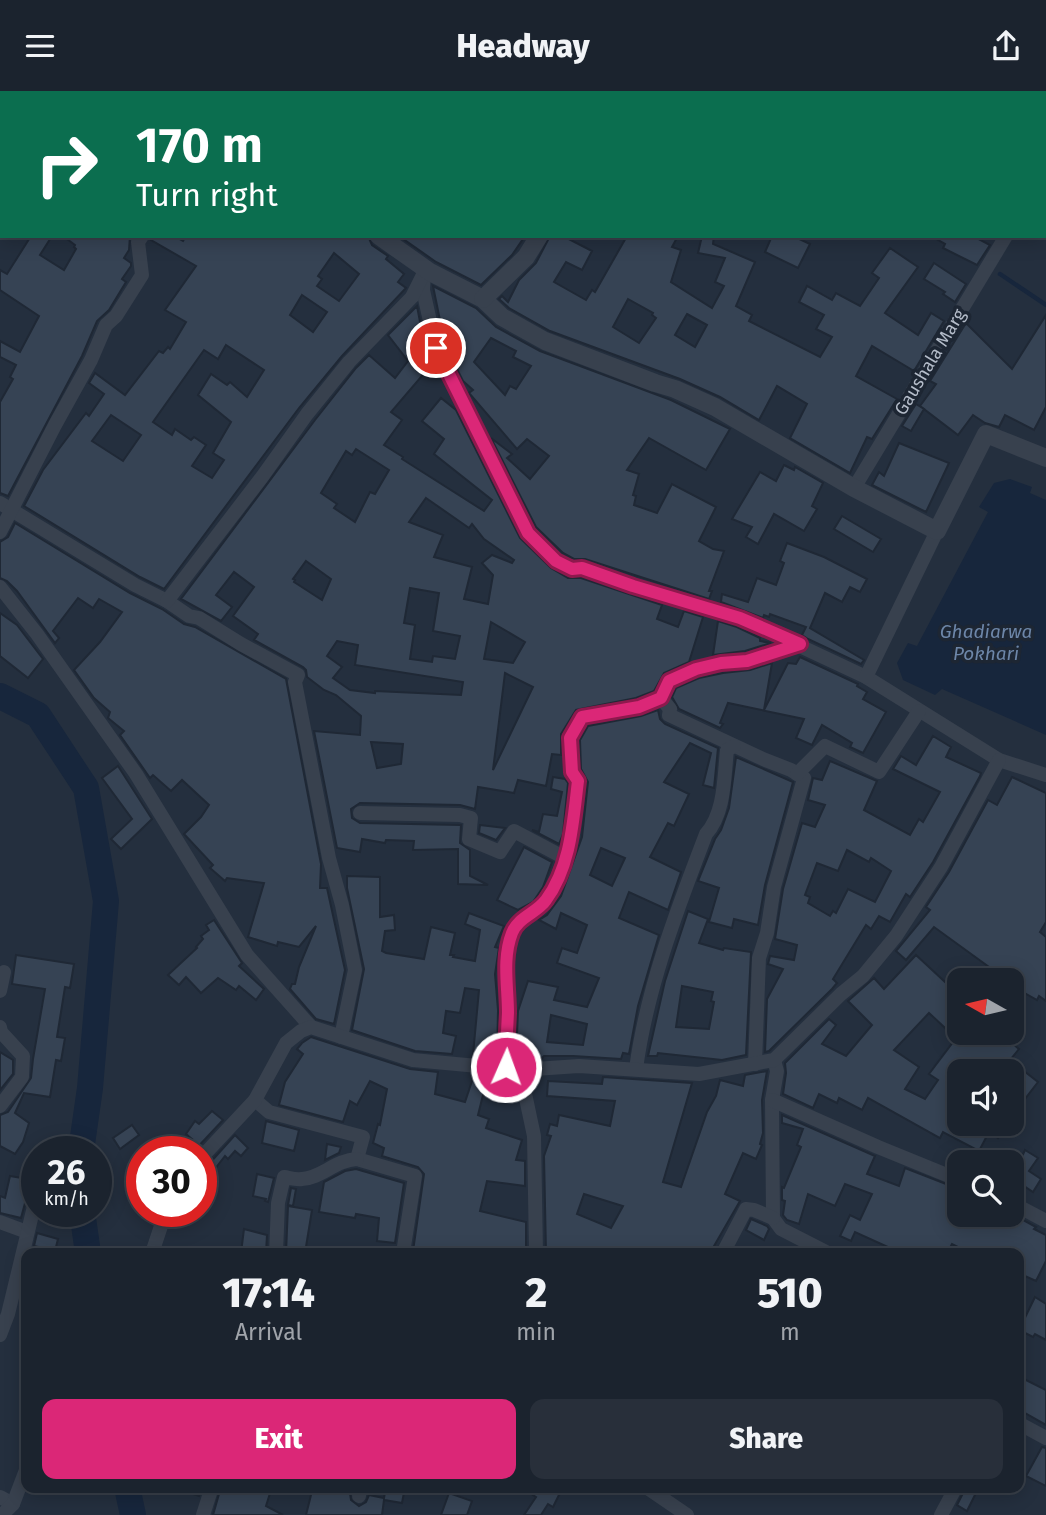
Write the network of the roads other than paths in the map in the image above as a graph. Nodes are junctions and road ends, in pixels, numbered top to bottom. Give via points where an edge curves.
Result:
1 (141, 238) edge
2 (382, 238) edge
3 (539, 238) edge
4 (1005, 238) edge
5 (427, 273) junction
6 (483, 299) junction
7 (1046, 458) edge
8 (854, 488) junction
9 (7, 507) edge
10 (937, 531) junction
11 (0, 532) edge
12 (0, 587) edge
13 (167, 601) junction
14 (800, 644) junction
15 (866, 677) junction
16 (661, 698) junction
17 (919, 711) junction
18 (734, 746) junction
19 (999, 760) junction
20 (797, 774) junction
21 (1046, 775) edge
22 (360, 813) dead end
23 (565, 858) junction
24 (4, 972) dead end
25 (0, 991) edge
26 (0, 1027) edge
27 (311, 1027) junction
28 (341, 1037) junction
29 (774, 1060) junction
30 (755, 1063) junction
31 (513, 1068) junction
32 (636, 1069) junction
33 (255, 1100) junction
34 (772, 1100) junction
35 (0, 1106) edge
36 (217, 1141) edge
37 (357, 1159) junction
38 (947, 1175) edge
39 (1024, 1209) edge
40 (773, 1218) junction
41 (1046, 1221) edge
42 (0, 1222) edge
43 (28, 1227) edge
44 (161, 1227) edge
45 (27, 1232) junction
46 (23, 1248) edge
47 (154, 1248) edge
48 (276, 1248) edge
49 (404, 1248) edge
50 (536, 1248) edge
51 (726, 1248) edge
52 (818, 1248) edge
53 (21, 1258) edge
54 (0, 1335) edge
55 (1024, 1426) edge
56 (1046, 1438) edge
57 (21, 1478) edge
58 (210, 1493) edge
59 (655, 1493) edge
60 (953, 1493) edge
61 (6, 1500) edge
62 (2, 1515) edge
63 (203, 1515) edge
64 (687, 1515) edge
65 (941, 1515) edge

1 - 9 street via 142,275 106,325 91,360
2 - 5 street
3 - 6 street
4 - 8 street, Gaushala Marg
5 - 6 street
5 - 13 street via 412,297 307,414
5 - 14 street via 423,290 436,348 536,542 572,569 582,568 740,618
6 - 8 street via 502,317 545,341 715,407
7 - 10 street via 986,433
8 - 10 street
9 - 11 street
9 - 13 street
10 - 15 street
12 - 27 street via 136,774 247,955
13 - 28 street via 298,675 329,858 355,970
14 - 15 street
14 - 16 street via 747,661 696,669 669,681
15 - 17 street
16 - 18 street via 669,715
16 - 23 street via 639,707 582,717 570,738 572,772 578,781
17 - 19 street
17 - 20 street via 879,772 825,746
18 - 20 street
18 - 32 street via 727,750 714,825 706,834 671,928 641,1031
19 - 21 street
19 - 29 street via 941,867 896,936 863,976
20 - 30 street via 804,778 758,958
22 - 23 street via 460,815 471,818 469,839 490,848 500,852 514,831
23 - 31 street via 552,892 513,931 505,973
24 - 25 street
26 - 35 street via 23,1056 22,1077
27 - 28 street
27 - 33 street via 286,1043
28 - 31 street via 413,1060
29 - 30 street
29 - 34 street via 777,1071
30 - 32 street via 699,1073
31 - 32 street
31 - 50 street via 534,1136
33 - 36 street
33 - 37 street via 269,1112 363,1137
34 - 38 street
34 - 40 street
37 - 48 street via 302,1179 284,1177
37 - 49 street via 415,1176
39 - 41 street
40 - 51 street via 746,1209
40 - 52 street via 781,1229
42 - 45 street
43 - 45 street
44 - 47 street
45 - 46 street
53 - 54 street
55 - 56 street
57 - 61 street
58 - 63 street
59 - 64 street
60 - 65 street
61 - 62 street

